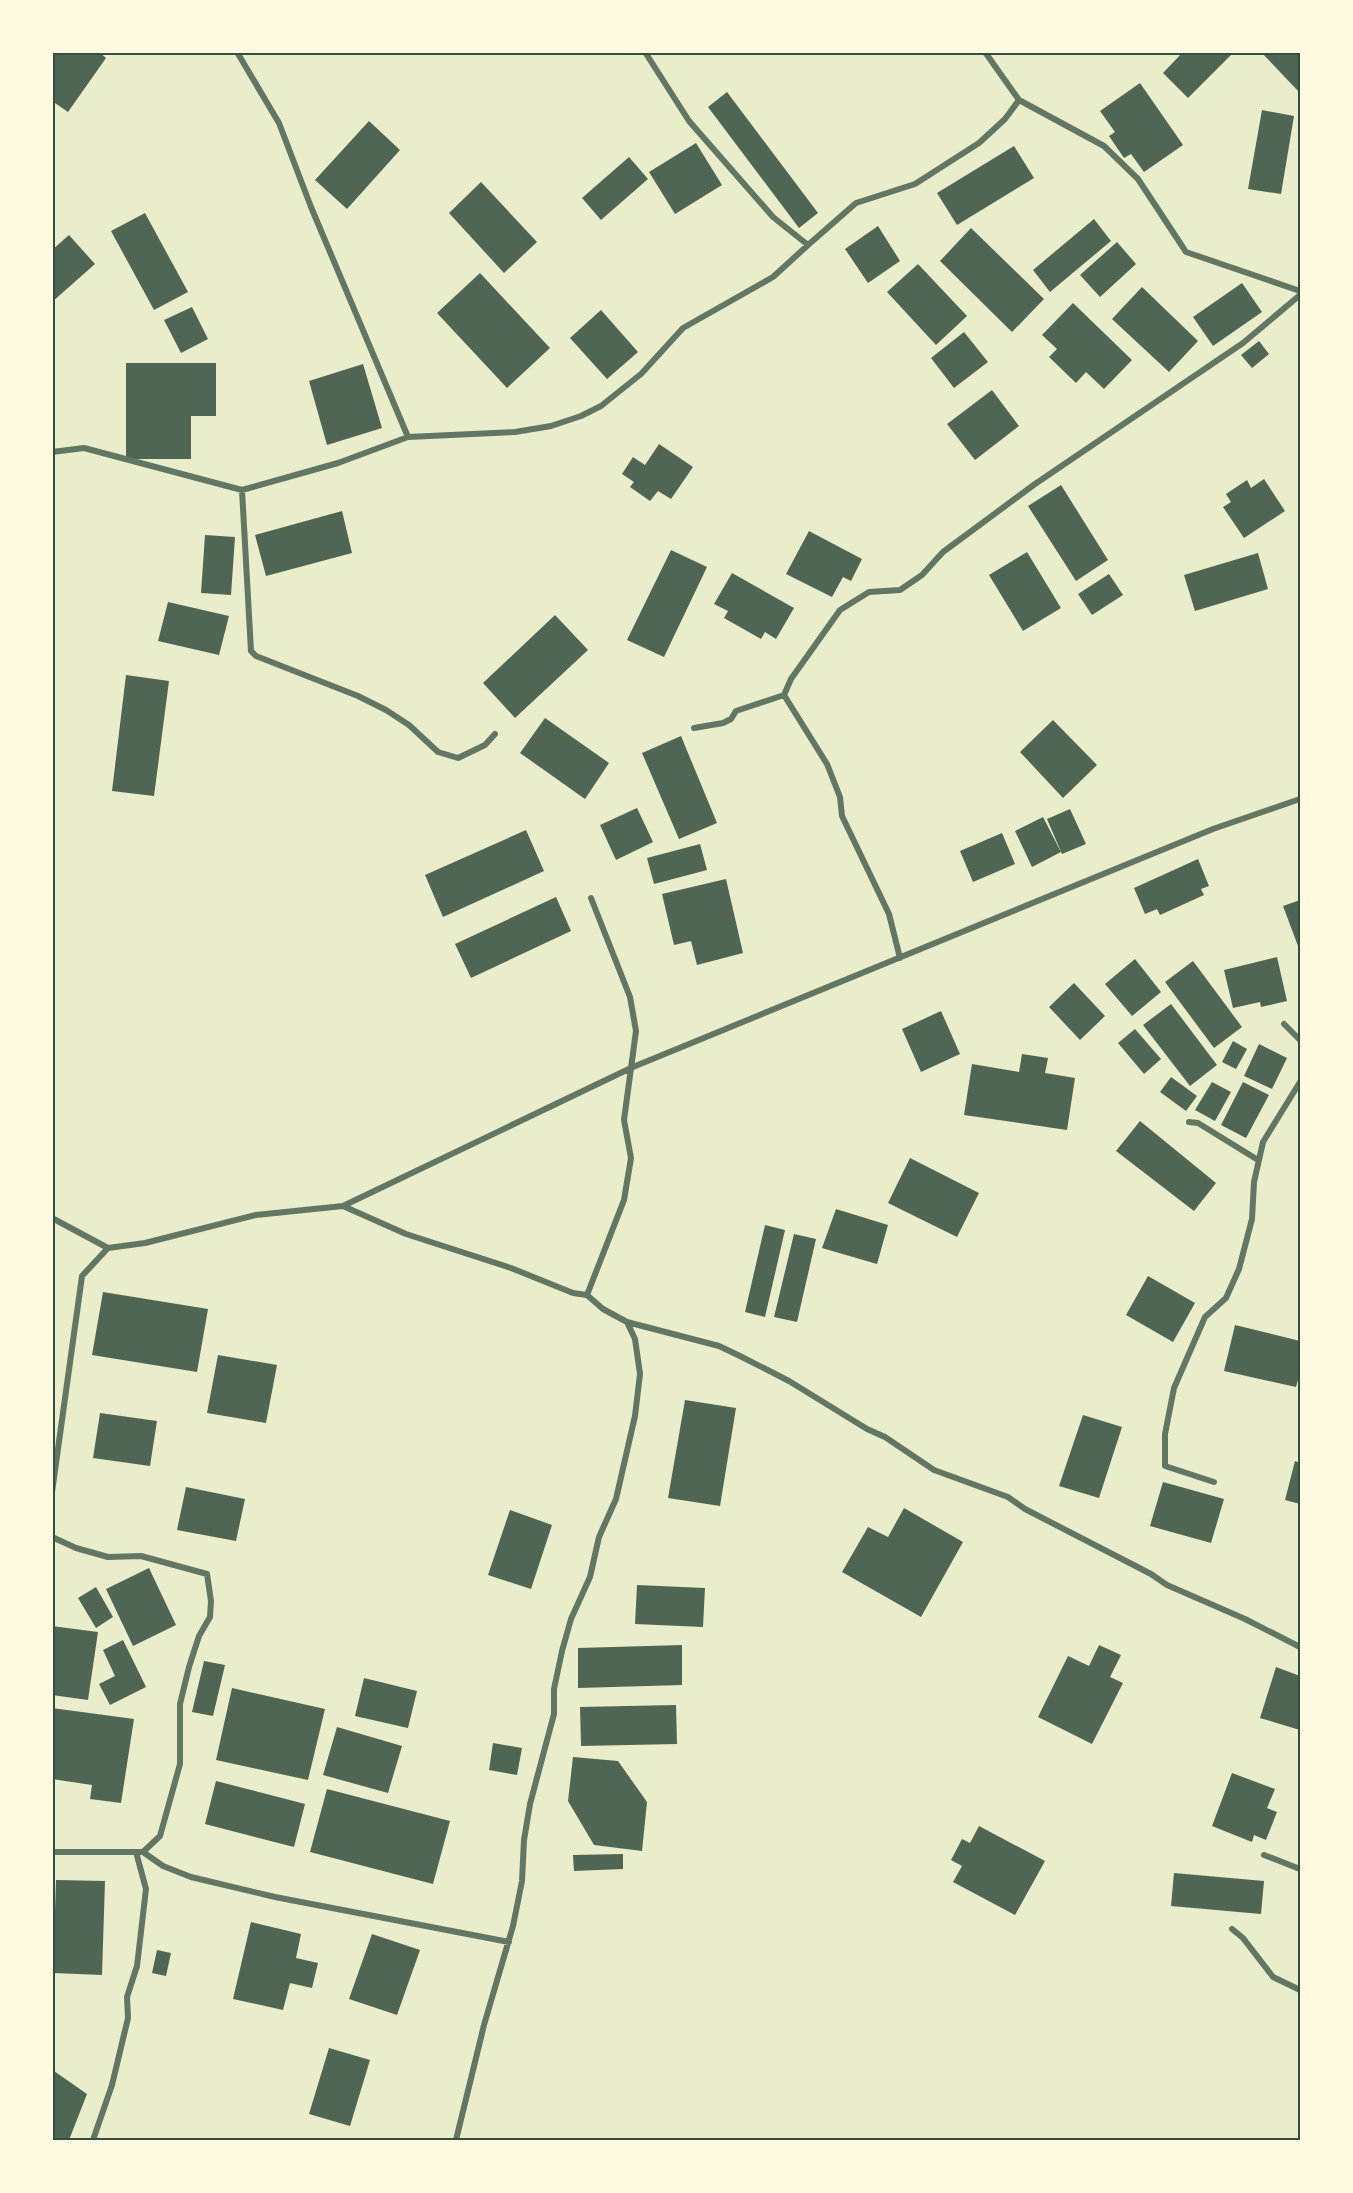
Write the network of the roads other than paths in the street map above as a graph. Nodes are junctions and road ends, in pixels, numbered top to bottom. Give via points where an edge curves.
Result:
1 (237, 52) edge
2 (645, 52) edge
3 (985, 52) edge
4 (1019, 100) junction
5 (808, 245) junction
6 (1300, 293) edge
7 (408, 436) junction
8 (52, 452) edge
9 (242, 490) junction
10 (784, 695) junction
11 (694, 728) dead end
12 (495, 734) dead end
13 (1300, 799) edge
14 (591, 898) dead end
15 (900, 958) junction
16 (1284, 1024) dead end
17 (1300, 1040) edge
18 (633, 1067) junction
19 (1300, 1082) edge
20 (1189, 1122) dead end
21 (1258, 1160) junction
22 (343, 1206) junction
23 (52, 1218) edge
24 (108, 1248) junction
25 (587, 1295) junction
26 (627, 1322) junction
27 (1214, 1482) dead end
28 (52, 1492) edge
29 (52, 1537) edge
30 (1300, 1647) edge
31 (52, 1852) edge
32 (140, 1852) junction
33 (1264, 1856) dead end
34 (1300, 1869) edge
35 (1232, 1929) dead end
36 (509, 1942) junction
37 (1300, 1990) edge
38 (93, 2140) edge
39 (456, 2140) edge

1 - 7 street via 279,123
2 - 5 street via 689,122 773,218
3 - 4 street
4 - 5 street via 979,143 915,184 856,202
4 - 6 street via 1104,146 1138,179 1186,252
5 - 7 street via 773,277 683,328 641,374 581,416 515,432
6 - 10 street via 1243,343 1035,484 943,552 922,575 900,590 869,592 840,610
7 - 9 street via 338,463
8 - 9 street via 84,448
9 - 12 street via 251,651 256,656 386,710 438,752 458,758 485,745
10 - 11 street via 736,711 723,723
10 - 15 street via 827,764 840,797 842,816 886,907
13 - 15 street via 1213,829
14 - 18 street via 630,997 636,1031
15 - 18 street
16 - 17 street
18 - 22 street
18 - 25 street via 624,1120 631,1158 624,1200
19 - 21 street via 1263,1142
20 - 21 street via 1198,1123
21 - 27 street via 1252,1219 1239,1269 1226,1298 1205,1317 1184,1361 1165,1434 1165,1466
22 - 24 street via 256,1215 146,1243
22 - 25 street via 406,1234
23 - 24 street
24 - 28 street via 82,1276
25 - 26 street
26 - 30 street via 718,1346 740,1356 885,1437 934,1470 1008,1497 1152,1574 1167,1586
26 - 36 street via 635,1339 640,1374 635,1416 616,1499 599,1537 590,1577 562,1651 554,1689 554,1714 530,1804 522,1881
29 - 32 street via 108,1557 141,1556 207,1574 210,1617 199,1636 180,1704 180,1764 160,1836
31 - 32 street
32 - 36 street via 191,1877
32 - 38 street via 146,1889 137,1966 127,1997 128,2018 112,2085
33 - 34 street
35 - 37 street via 1244,1938 1273,1977
36 - 39 street

